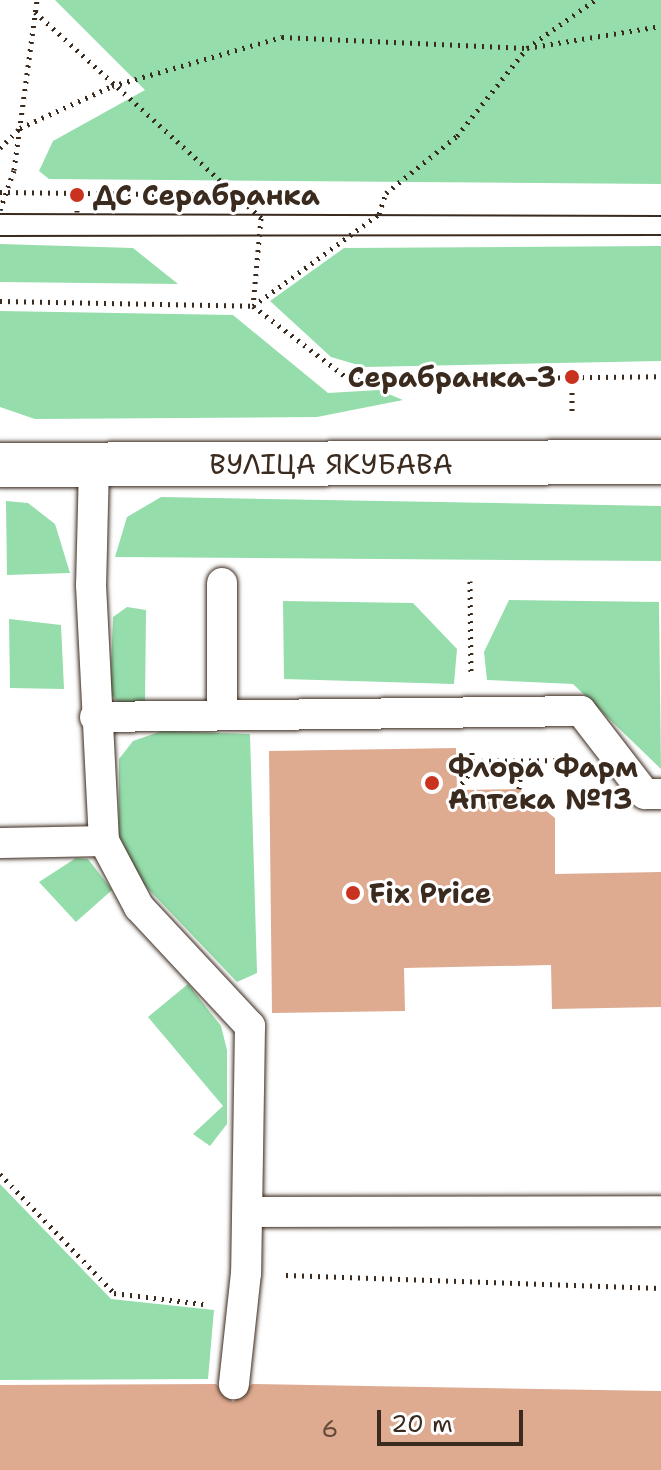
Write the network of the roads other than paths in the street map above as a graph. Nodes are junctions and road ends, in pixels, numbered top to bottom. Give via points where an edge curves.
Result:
1 (661, 462) edge
2 (0, 465) edge
3 (94, 465) junction
4 (222, 583) dead end
5 (222, 713) junction
6 (95, 717) junction
7 (661, 794) edge
8 (104, 841) junction
9 (0, 843) edge
10 (661, 1211) edge
11 (248, 1212) junction
12 (234, 1384) dead end

1 - 3 main road, ВУЛІЦА ЯКУБАВА
2 - 3 main road, ВУЛІЦА ЯКУБАВА
3 - 6 lane
4 - 5 lane
5 - 6 lane
5 - 7 lane via 581,711 645,794
6 - 8 lane
8 - 9 lane
8 - 11 lane via 139,907 250,1026
10 - 11 lane
11 - 12 lane

